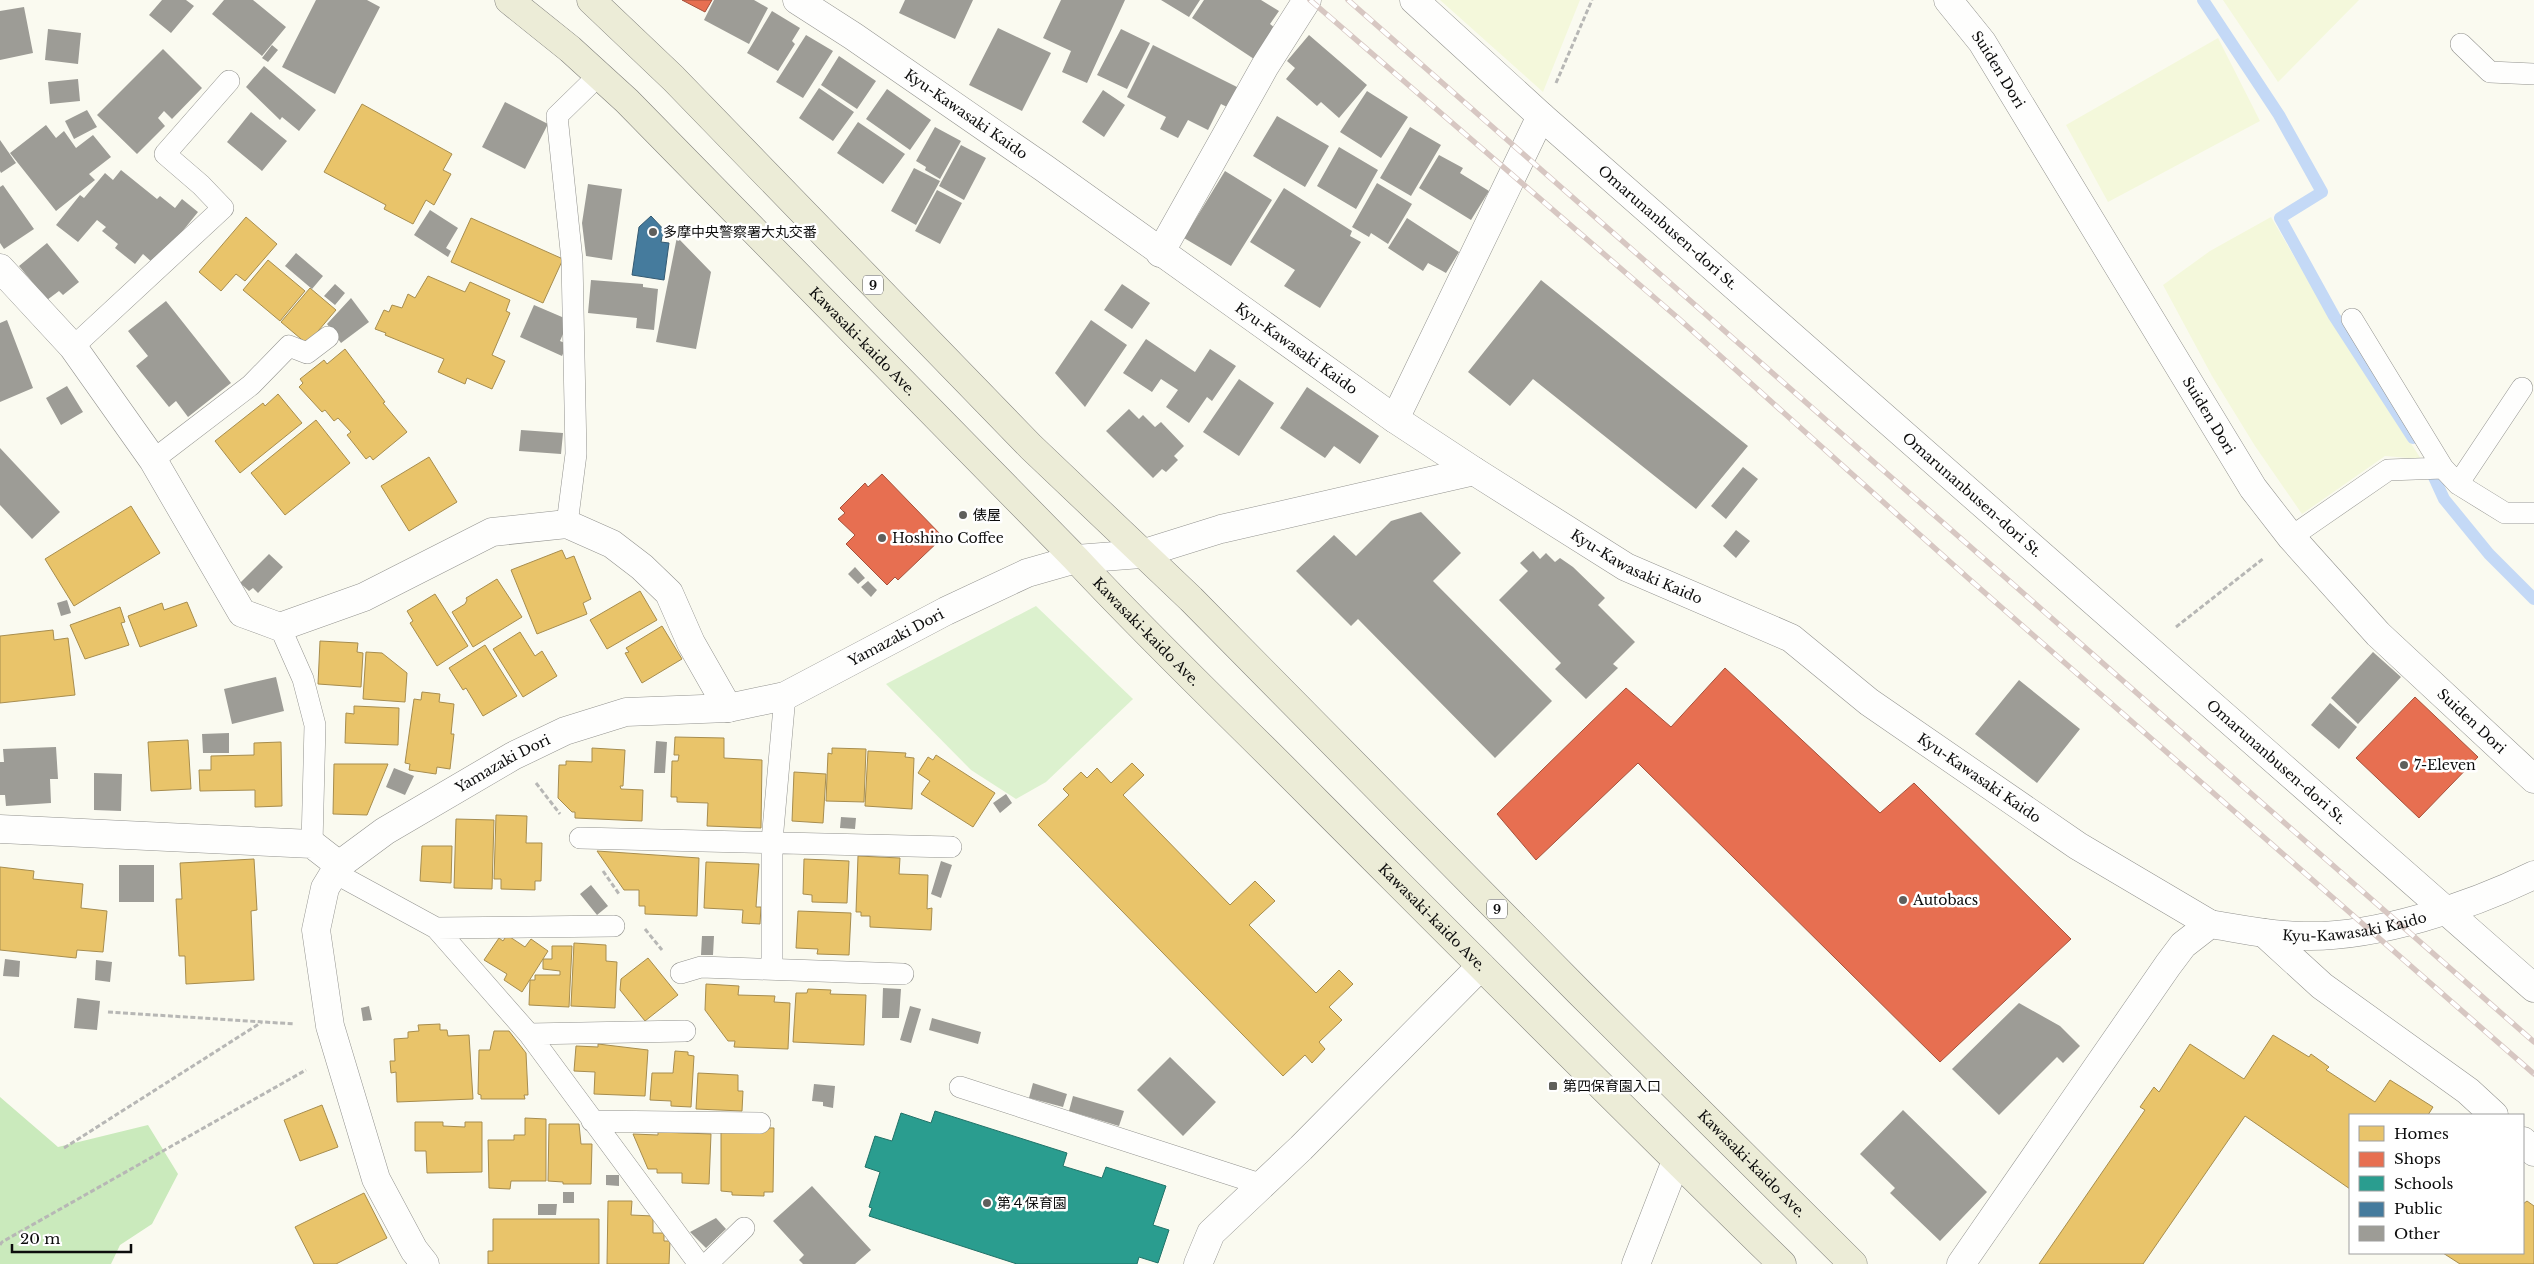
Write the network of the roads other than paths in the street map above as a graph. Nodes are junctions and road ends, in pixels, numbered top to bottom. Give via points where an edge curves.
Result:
1 (591, 0) edge
2 (797, 0) edge
3 (1307, 0) edge
4 (1414, 0) edge
5 (1948, 0) edge
6 (519, 3) edge
7 (2461, 44) dead end
8 (2534, 74) edge
9 (599, 75) junction
10 (229, 81) dead end
11 (1541, 116) junction
12 (1160, 253) junction
13 (0, 268) edge
14 (2352, 319) dead end
15 (328, 337) dead end
16 (73, 347) junction
17 (2522, 388) dead end
18 (1396, 419) junction
19 (153, 460) junction
20 (2443, 468) junction
21 (1474, 472) junction
22 (2458, 484) junction
23 (2534, 514) edge
24 (567, 524) junction
25 (2291, 537) junction
26 (1142, 554) junction
27 (1076, 559) junction
28 (280, 627) junction
29 (785, 696) junction
30 (728, 708) junction
31 (2534, 779) edge
32 (0, 829) edge
33 (580, 838) dead end
34 (772, 841) junction
35 (312, 844) junction
36 (951, 847) dead end
37 (337, 869) junction
38 (2534, 875) edge
39 (2446, 912) junction
40 (2210, 924) junction
41 (614, 926) dead end
42 (436, 928) junction
43 (2264, 934) junction
44 (1481, 966) junction
45 (772, 968) junction
46 (681, 972) dead end
47 (903, 974) dead end
48 (2534, 988) edge
49 (685, 1031) dead end
50 (529, 1034) junction
51 (960, 1087) dead end
52 (2493, 1114) edge
53 (592, 1121) junction
54 (760, 1123) dead end
55 (2524, 1142) edge
56 (2534, 1152) edge
57 (1676, 1161) junction
58 (1264, 1185) junction
59 (744, 1228) dead end
60 (425, 1264) edge
61 (699, 1264) edge
62 (708, 1264) edge
63 (1198, 1264) edge
64 (1636, 1264) edge
65 (1782, 1264) edge
66 (1853, 1264) edge
67 (1961, 1264) edge

1 - 26 main road, Kawasaki-kaido Ave. / 9 via 673,78 1031,447
2 - 12 street, Kyu-Kawasaki Kaido via 1044,168
3 - 12 street via 1265,66
4 - 11 street, Omarunanbusen-dori St.
5 - 25 street, Suiden Dori via 1982,42 2253,488
6 - 9 main road, Kawasaki-kaido Ave.
7 - 8 lane via 2490,72
9 - 24 lane via 557,116 572,260 576,454
9 - 27 main road, Kawasaki-kaido Ave.
10 - 16 lane via 165,154 223,208
11 - 18 street
11 - 39 street, Omarunanbusen-dori St.
12 - 18 street, Kyu-Kawasaki Kaido
13 - 16 street
14 - 20 lane
15 - 19 lane via 307,353 289,346 251,386
16 - 19 street
17 - 22 lane
18 - 21 street, Kyu-Kawasaki Kaido
19 - 28 street via 242,613
20 - 22 lane
20 - 25 lane via 2388,470
21 - 26 street, Yamazaki Dori via 1221,529
21 - 40 street, Kyu-Kawasaki Kaido via 1626,567 1791,638 1869,702 2070,840
22 - 23 lane via 2505,513
24 - 28 street via 492,532 364,597
24 - 30 street via 612,544 669,593 691,643
25 - 31 street, Suiden Dori via 2378,634
26 - 27 street, Yamazaki Dori
26 - 66 main road, Kawasaki-kaido Ave. / 9 via 1191,599
27 - 29 street, Yamazaki Dori via 1027,573
27 - 44 main road, Kawasaki-kaido Ave. via 1126,613
28 - 35 lane via 303,680 315,725
29 - 30 street, Yamazaki Dori
29 - 34 lane
30 - 37 street, Yamazaki Dori via 626,712 565,731 513,756 385,831
32 - 35 street
33 - 34 lane
34 - 36 lane
34 - 45 lane
35 - 37 street
37 - 42 lane
37 - 60 street, Yamazaki Dori via 325,888 316,930 330,1026 376,1179 414,1250
38 - 39 street, Kyu-Kawasaki Kaido
39 - 43 street, Kyu-Kawasaki Kaido via 2346,935
39 - 48 street, Omarunanbusen-dori St.
40 - 43 street, Kyu-Kawasaki Kaido
40 - 67 street via 2182,945
41 - 42 lane
42 - 50 lane
43 - 52 street via 2322,986 2468,1091
44 - 57 main road, Kawasaki-kaido Ave.
44 - 58 street
45 - 46 lane via 701,967
45 - 47 lane
49 - 50 lane
50 - 53 lane
51 - 58 lane
53 - 54 lane
53 - 61 lane
55 - 56 street
57 - 64 street
57 - 65 main road, Kawasaki-kaido Ave.
58 - 63 street via 1211,1233
59 - 62 lane

